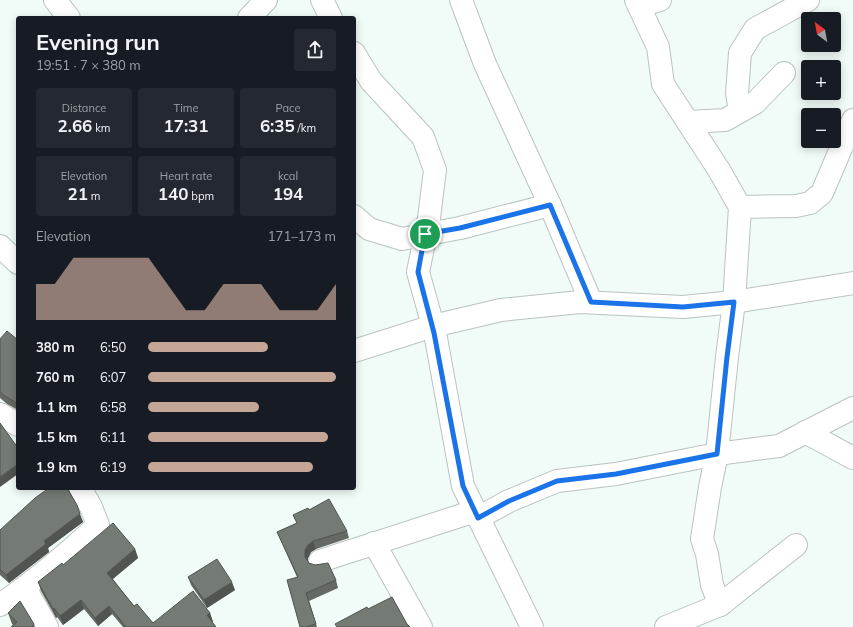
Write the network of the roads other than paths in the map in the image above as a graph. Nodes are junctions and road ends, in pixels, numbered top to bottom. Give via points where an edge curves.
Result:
1 (54, 0) edge
2 (266, 0) edge
3 (322, 0) edge
4 (461, 0) edge
5 (660, 0) edge
6 (808, 0) edge
7 (638, 3) edge
8 (67, 16) edge
9 (251, 16) edge
10 (330, 16) edge
11 (356, 56) edge
12 (784, 73) dead end
13 (740, 111) junction
14 (853, 120) edge
15 (688, 122) junction
16 (550, 205) junction
17 (740, 207) junction
18 (356, 218) edge
19 (425, 234) junction
20 (0, 246) edge
21 (16, 261) edge
22 (853, 283) edge
23 (591, 302) junction
24 (734, 302) junction
25 (433, 326) junction
26 (356, 350) edge
27 (853, 408) edge
28 (0, 414) edge
29 (16, 424) edge
30 (805, 432) junction
31 (717, 454) junction
32 (853, 458) edge
33 (81, 490) edge
34 (476, 514) junction
35 (374, 543) junction
36 (796, 545) dead end
37 (320, 561) dead end
38 (25, 588) junction
39 (0, 605) edge
40 (720, 606) junction
41 (676, 625) edge
42 (47, 627) edge
43 (421, 627) edge
44 (532, 627) edge

1 - 8 street
2 - 9 street
3 - 10 street
4 - 16 street via 485,64
5 - 7 street
6 - 13 street via 756,29 740,53 737,93
7 - 15 street via 658,47 663,84
11 - 19 street via 372,80 423,137 435,170
12 - 13 street via 754,102
13 - 15 street via 725,120
14 - 17 street via 822,193 810,204
15 - 17 street
16 - 19 street via 460,228
16 - 23 street
17 - 24 street
18 - 19 street via 369,229 402,239
19 - 25 street via 418,272
20 - 21 street
22 - 24 street
23 - 24 street via 683,307
23 - 25 street via 501,310
24 - 31 street
25 - 26 street
25 - 34 street via 463,486
27 - 30 street
28 - 29 street
30 - 31 street via 779,446
30 - 32 street
31 - 34 street via 616,474 557,481
31 - 40 street via 702,539 712,584
33 - 38 street via 98,526
34 - 35 street
34 - 44 street
35 - 37 street
35 - 43 street
36 - 40 street
38 - 39 street
38 - 42 street
40 - 41 street

